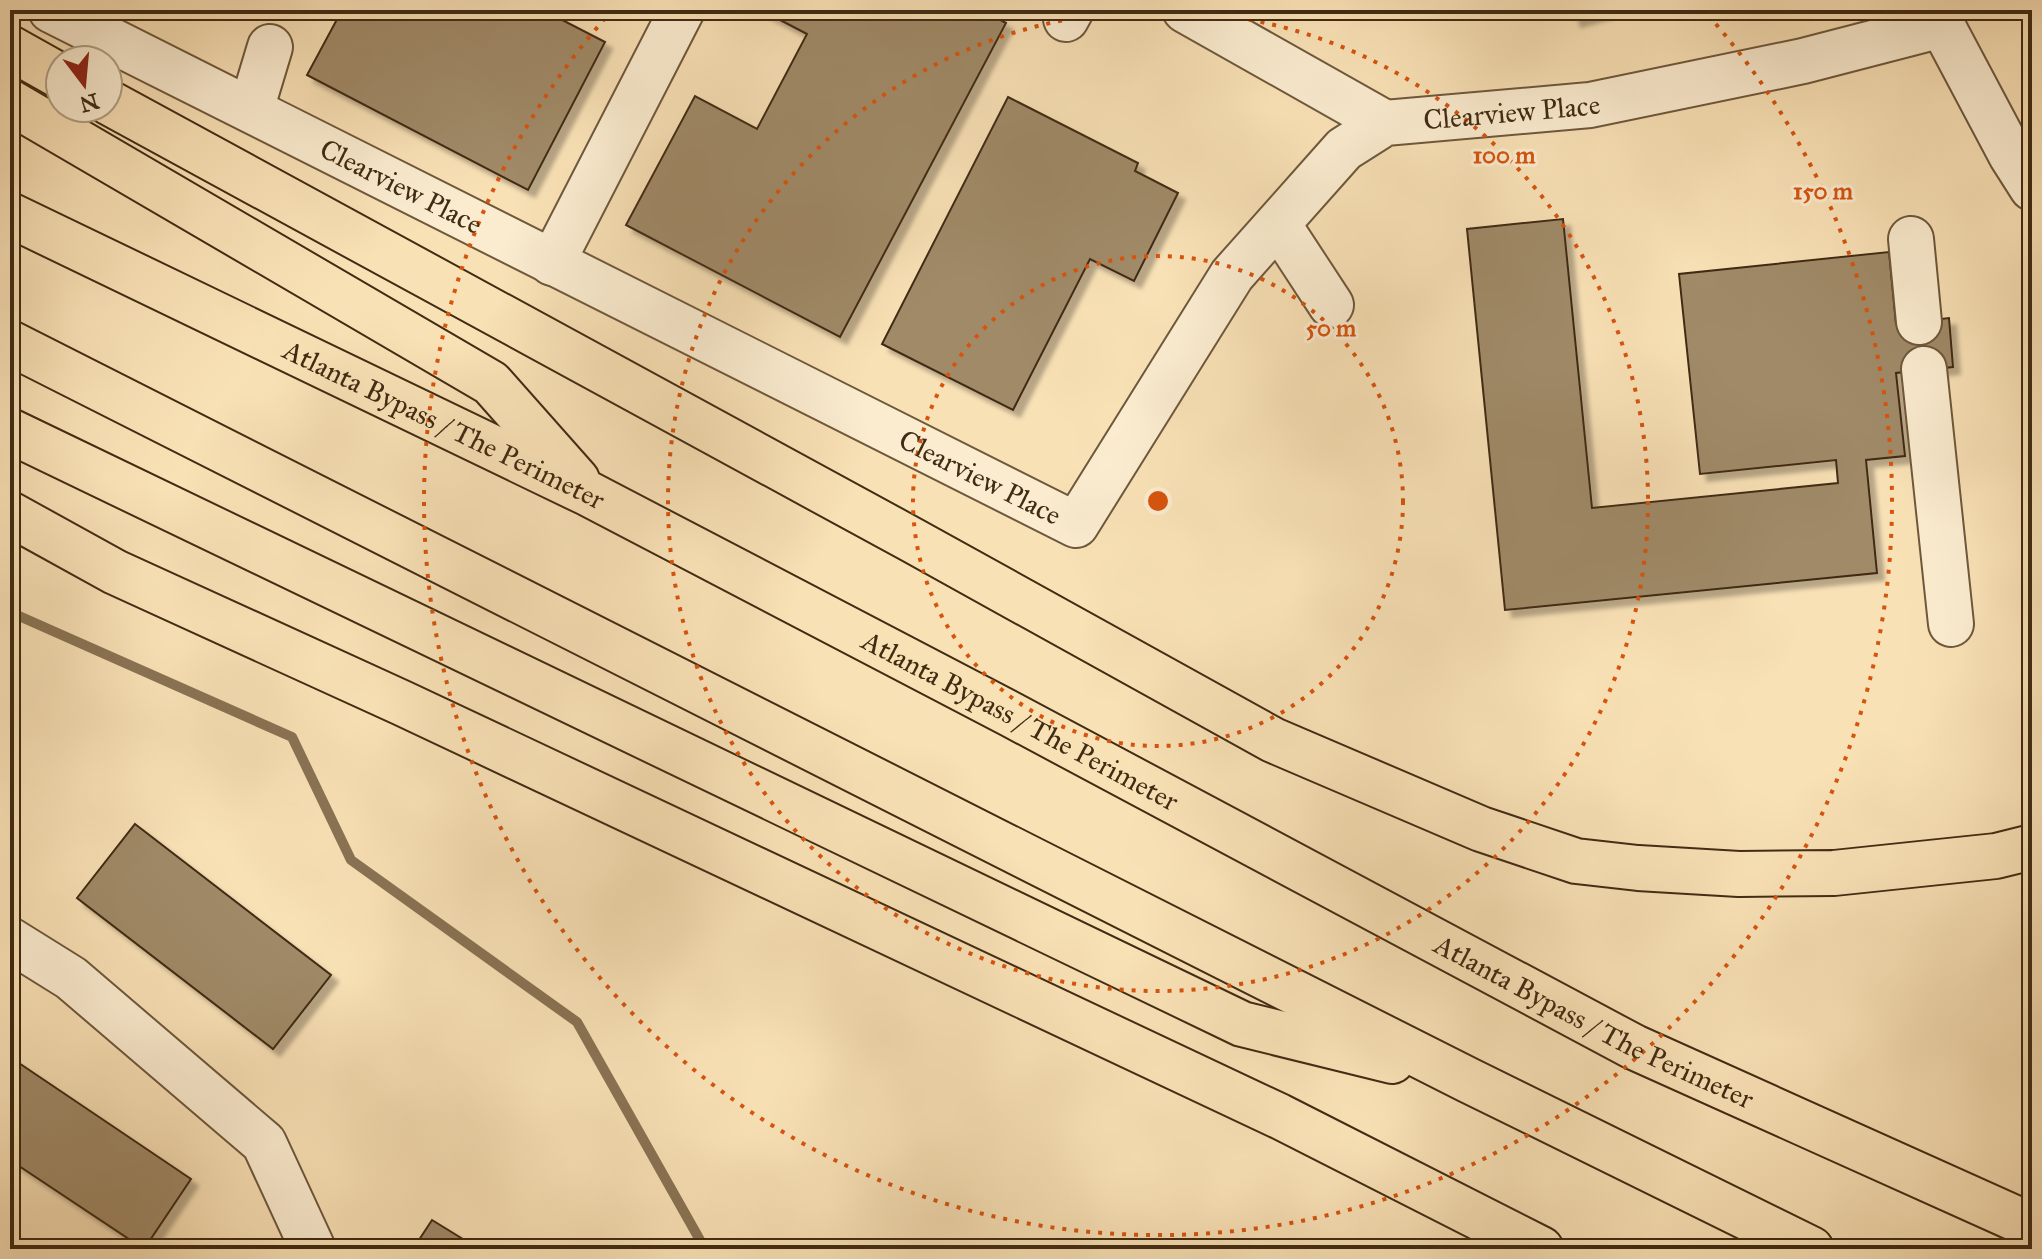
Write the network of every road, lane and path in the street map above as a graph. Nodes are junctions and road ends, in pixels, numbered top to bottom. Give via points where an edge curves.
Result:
1 (51, 10) edge
2 (682, 10) edge
3 (1185, 10) edge
4 (1941, 18) edge
5 (270, 47) dead end
6 (10, 48) edge
7 (44, 67) edge
8 (10, 102) edge
9 (251, 110) junction
10 (124, 111) edge
11 (1385, 123) junction
12 (2032, 188) edge
13 (10, 215) edge
14 (1278, 224) junction
15 (1911, 239) dead end
16 (552, 263) junction
17 (1331, 305) dead end
18 (1919, 322) dead end
19 (10, 343) edge
20 (1924, 369) dead end
21 (10, 431) edge
22 (589, 494) junction
23 (10, 514) edge
24 (1951, 624) dead end
25 (2032, 847) edge
26 (10, 940) edge
27 (1468, 1080) junction
28 (2032, 1226) edge
29 (313, 1249) edge
30 (1541, 1249) edge
31 (1811, 1249) edge

1 - 9 street, Clearview Place
2 - 16 street
3 - 11 street
4 - 11 street, Clearview Place via 1803,61 1590,105
4 - 12 street
5 - 9 street
6 - 7 highway
8 - 22 highway via 491,383
9 - 16 street, Clearview Place
10 - 25 highway via 1273,740 1481,829 1576,861 1739,874 1834,873 1996,856
11 - 14 street, Clearview Place via 1344,149
13 - 22 highway, Atlanta Bypass / The Perimeter
14 - 16 street, Clearview Place via 1232,275 1076,525
14 - 17 street
15 - 18 street
19 - 27 highway
20 - 24 street
21 - 27 highway via 1242,1024
22 - 28 highway, Atlanta Bypass / The Perimeter via 1634,1047
23 - 30 highway via 115,572 1279,1116
26 - 29 street via 71,978 264,1143
27 - 31 highway

